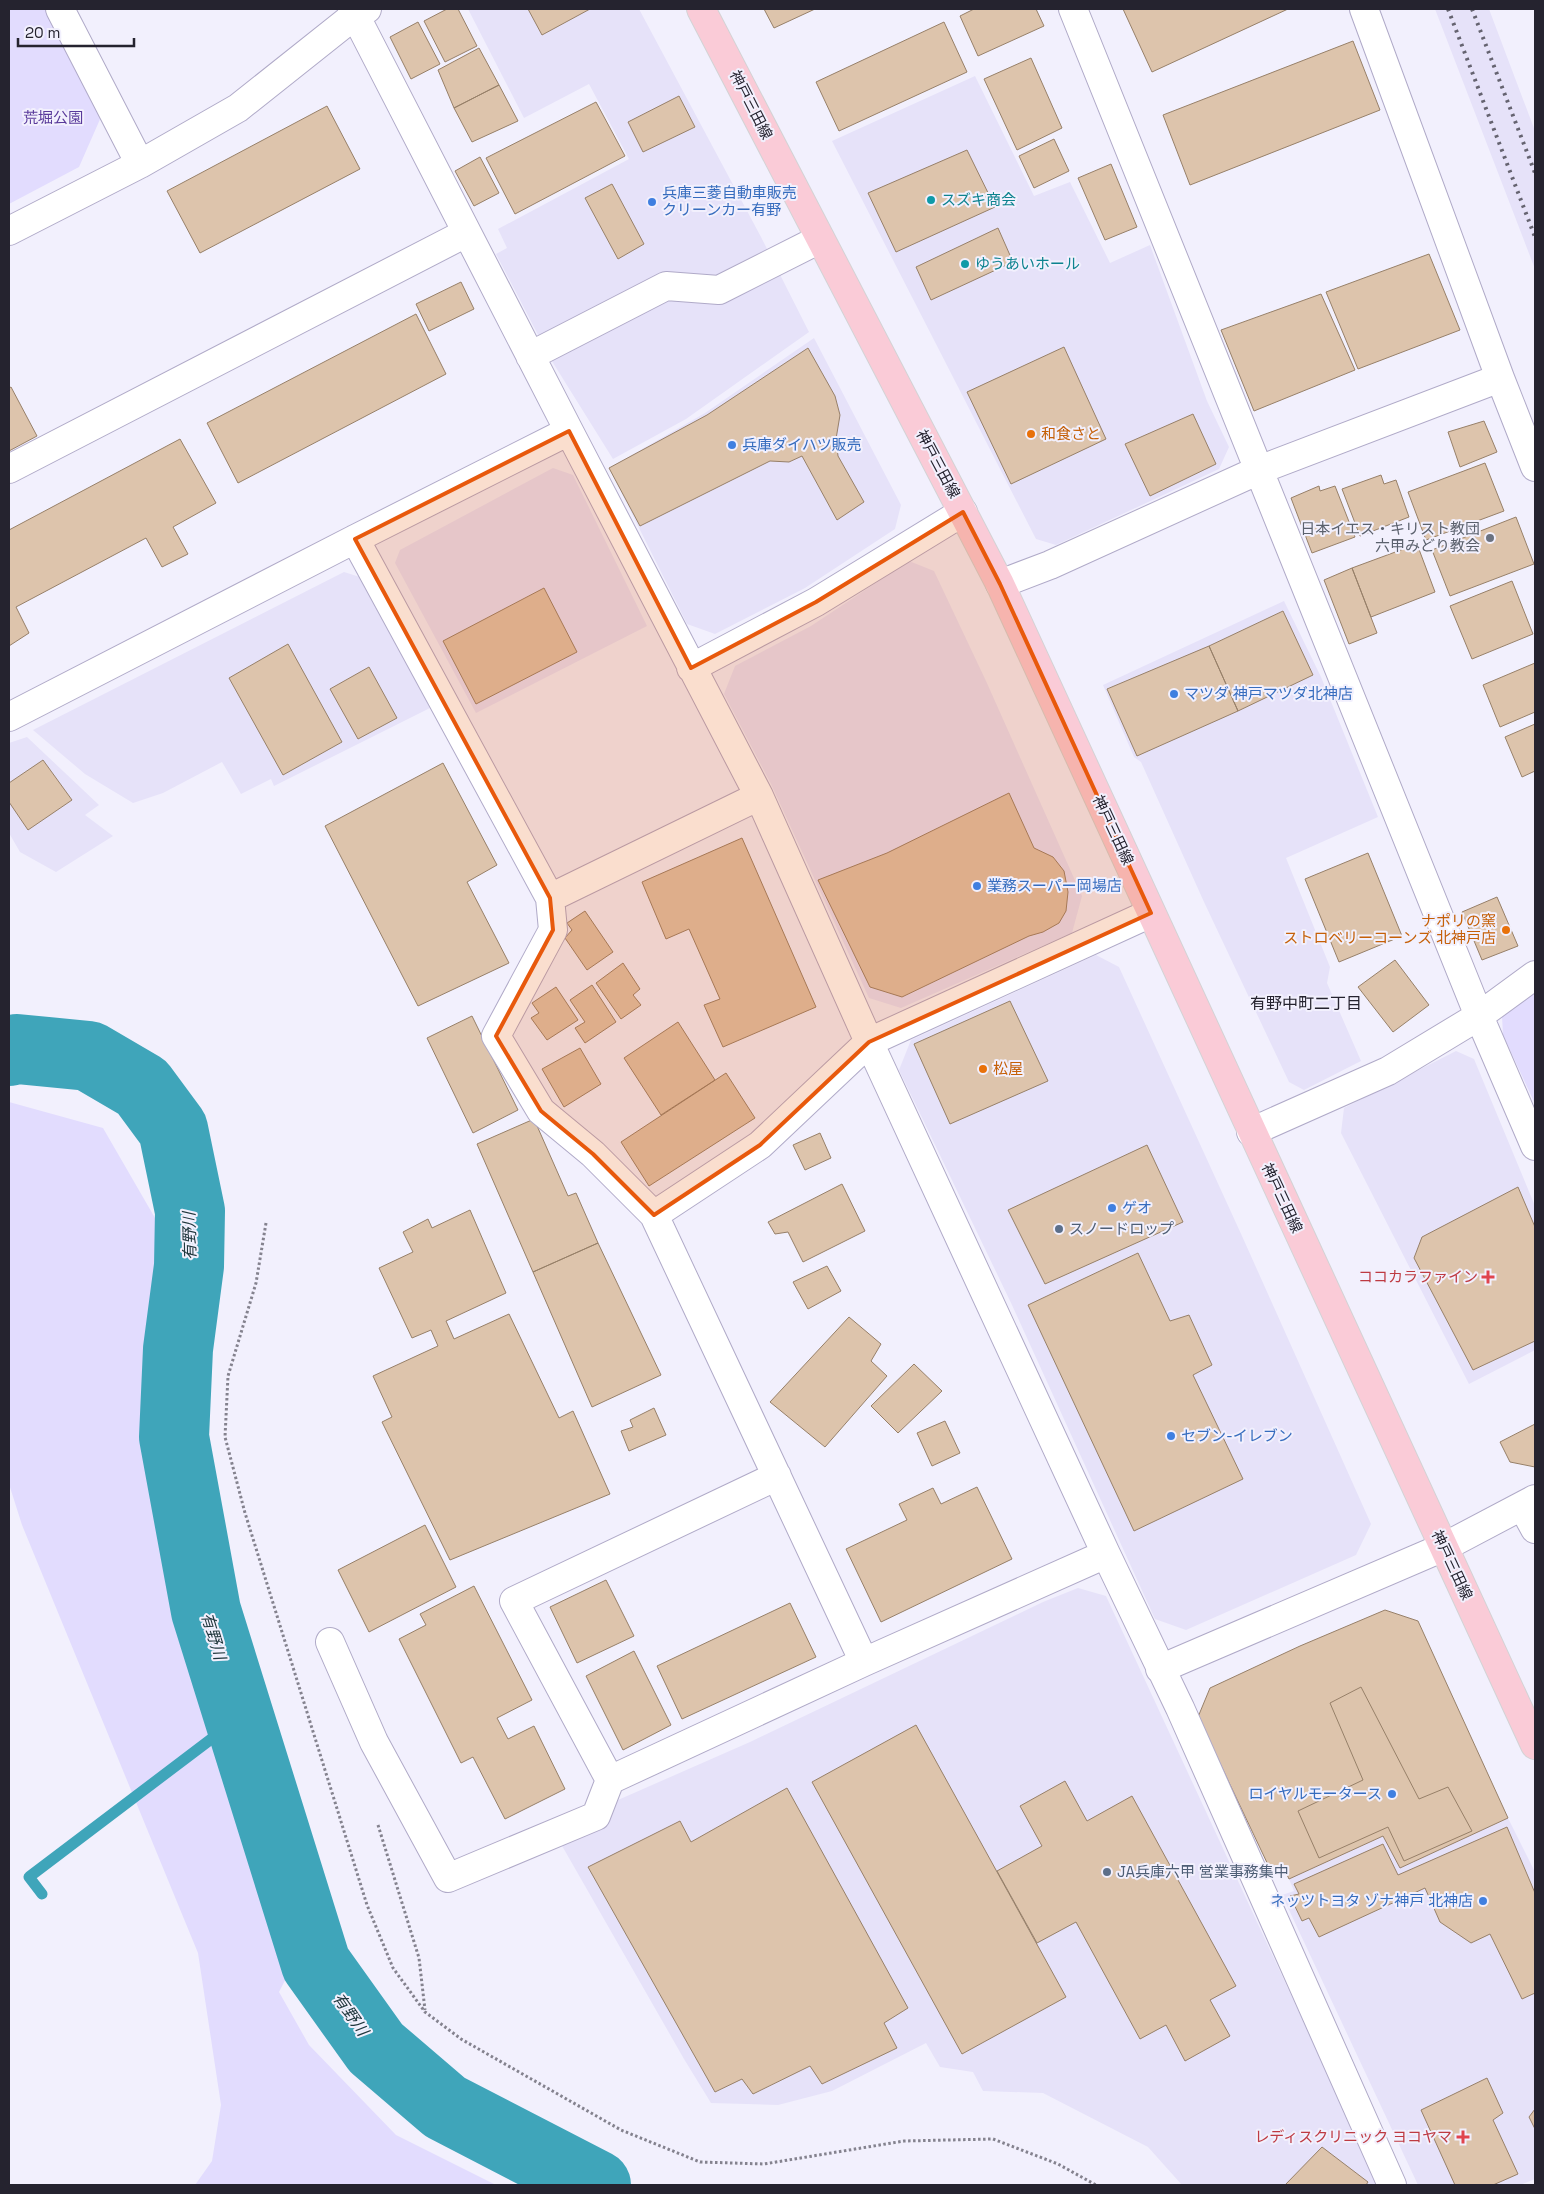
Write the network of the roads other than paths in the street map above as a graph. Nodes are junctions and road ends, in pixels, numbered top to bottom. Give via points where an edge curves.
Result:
1 (60, 9) edge
2 (701, 9) edge
3 (1073, 9) edge
4 (1364, 9) edge
5 (358, 11) edge
6 (140, 164) junction
7 (9, 231) edge
8 (466, 233) junction
9 (820, 239) junction
10 (530, 356) junction
11 (1500, 378) junction
12 (569, 432) junction
13 (1535, 467) edge
14 (9, 469) edge
15 (1259, 470) junction
16 (962, 512) junction
17 (354, 539) junction
18 (1000, 584) junction
19 (691, 668) junction
20 (10, 713) edge
21 (759, 796) junction
22 (550, 898) junction
23 (1151, 913) junction
24 (1535, 974) edge
25 (1478, 1016) junction
26 (868, 1042) junction
27 (1251, 1132) junction
28 (1535, 1146) edge
29 (654, 1215) junction
30 (777, 1476) junction
31 (1531, 1512) edge
32 (1444, 1547) junction
33 (1106, 1554) junction
34 (330, 1642) dead end
35 (864, 1662) junction
36 (1160, 1669) junction
37 (1535, 1745) edge
38 (610, 1780) junction
39 (1392, 2185) edge

1 - 6 street
2 - 9 main road, 神戸三田線
3 - 15 street
4 - 11 street
5 - 6 street via 238,108
5 - 8 street
6 - 7 street
8 - 10 street
8 - 14 street
9 - 10 street via 719,290 666,286
9 - 16 main road, 神戸三田線
10 - 12 street
11 - 13 street
11 - 15 street
12 - 17 street
12 - 19 street
15 - 18 street via 1050,565
15 - 25 street
16 - 18 main road, 神戸三田線
16 - 19 street via 816,602
17 - 20 street
17 - 22 street
18 - 23 main road, 神戸三田線
19 - 21 street
21 - 22 street
21 - 26 street
22 - 29 street via 553,930 496,1036 541,1111 593,1154
23 - 26 street
23 - 27 main road, 神戸三田線
24 - 25 street
25 - 27 street via 1388,1071
25 - 28 street
26 - 29 street via 760,1145
26 - 33 street
27 - 32 main road, 神戸三田線
29 - 30 street
30 - 35 street
30 - 38 street via 514,1601
31 - 32 street
32 - 36 street
32 - 37 main road, 神戸三田線
33 - 35 street
33 - 36 street
34 - 38 street via 374,1742 448,1878 596,1816
35 - 38 street
36 - 39 street

